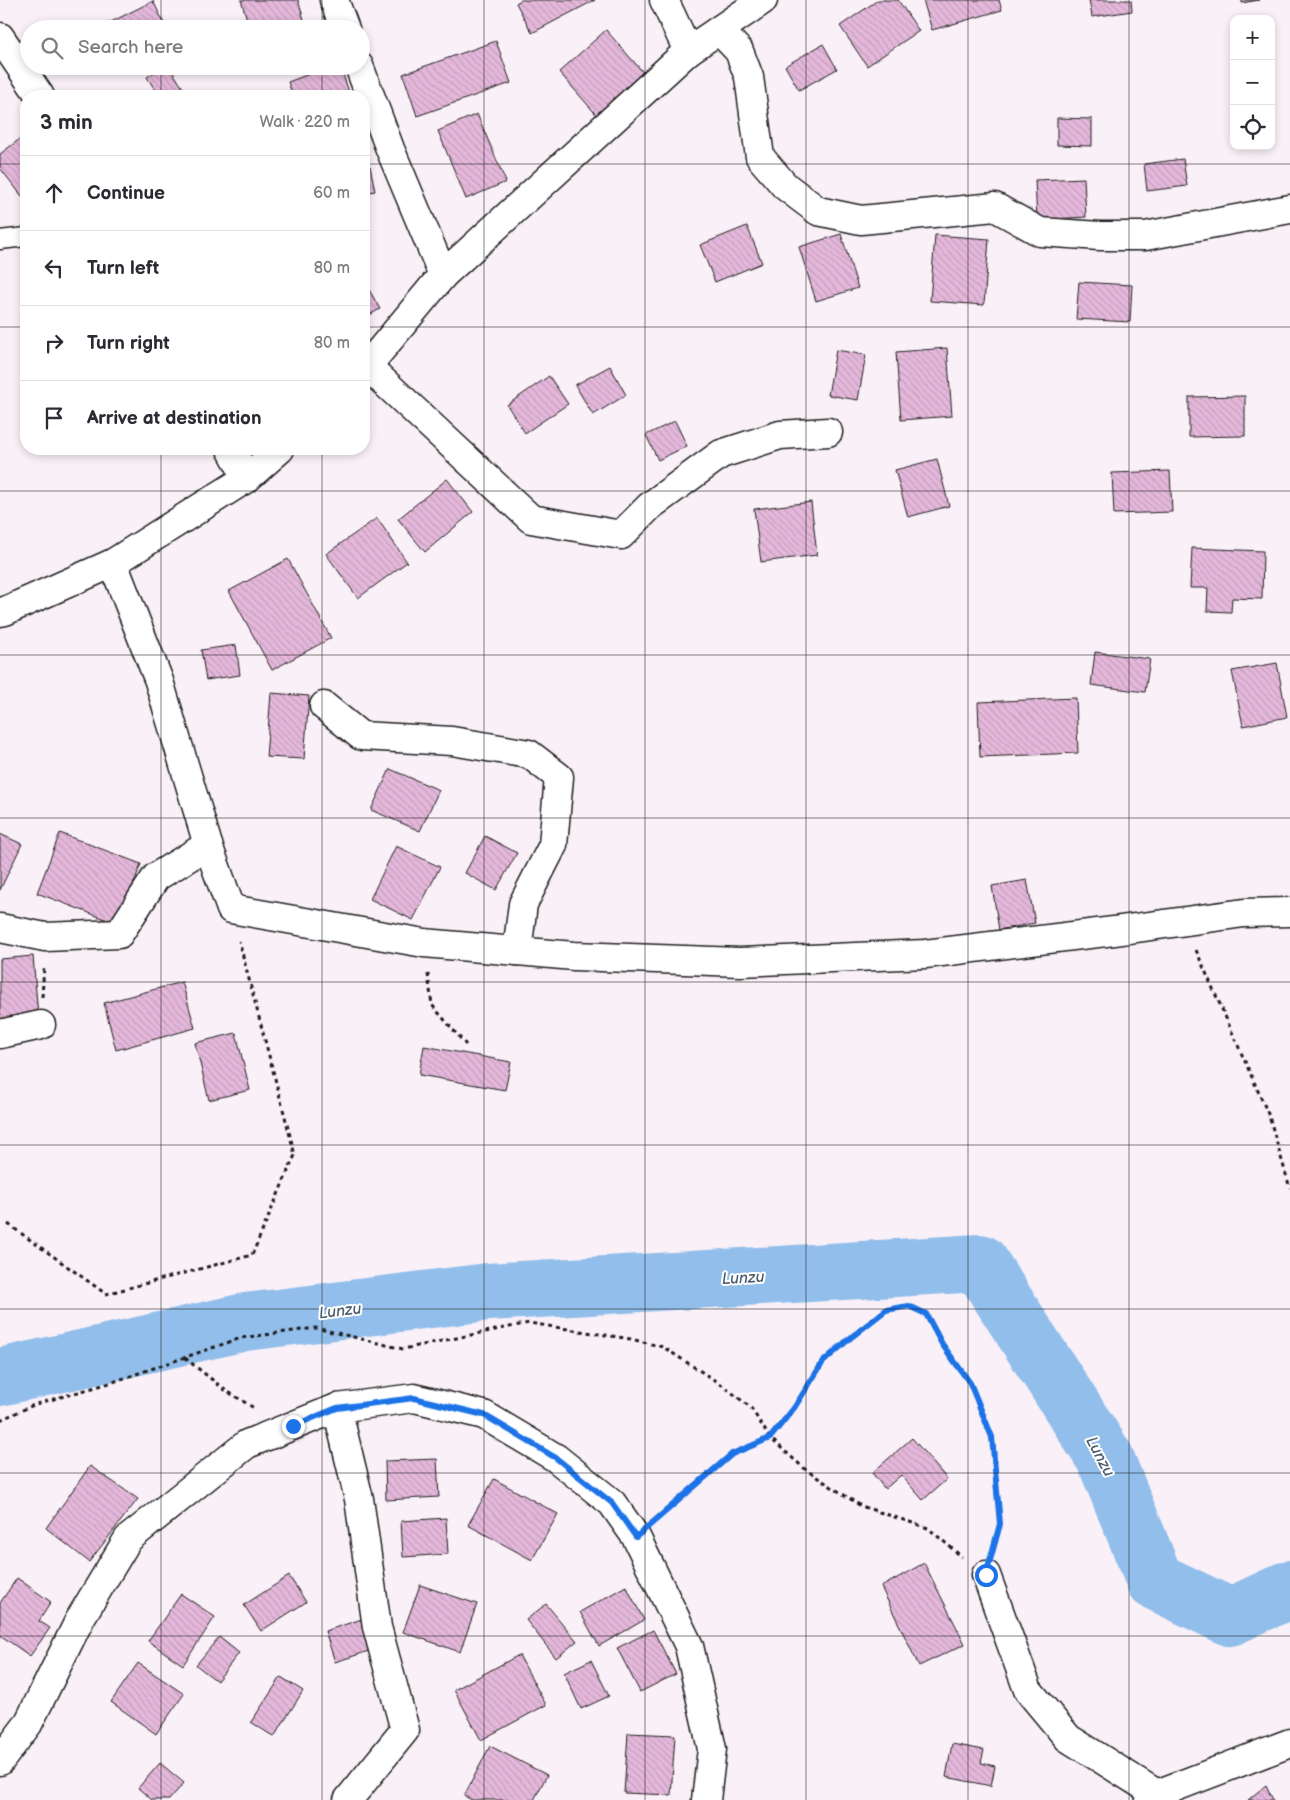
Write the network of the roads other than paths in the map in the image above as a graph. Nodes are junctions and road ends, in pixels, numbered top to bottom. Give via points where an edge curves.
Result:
1 (334, 0) edge
2 (664, 0) edge
3 (764, 0) edge
4 (342, 20) edge
5 (719, 30) junction
6 (0, 37) edge
7 (688, 50) junction
8 (20, 66) edge
9 (26, 75) edge
10 (362, 75) edge
11 (36, 90) edge
12 (368, 90) edge
13 (370, 95) edge
14 (1290, 209) edge
15 (20, 238) edge
16 (0, 240) edge
17 (444, 276) junction
18 (370, 362) edge
19 (370, 373) edge
20 (828, 432) dead end
21 (234, 455) edge
22 (273, 455) edge
23 (247, 478) junction
24 (113, 563) junction
25 (0, 612) edge
26 (324, 706) dead end
27 (208, 845) junction
28 (1290, 912) edge
29 (0, 928) edge
30 (517, 951) junction
31 (41, 1025) road end
32 (0, 1034) edge
33 (337, 1408) junction
34 (986, 1575) road end
35 (1290, 1743) edge
36 (0, 1761) edge
37 (1154, 1797) edge
38 (348, 1800) edge
39 (706, 1800) edge

1 - 4 street
2 - 7 street
3 - 5 street
5 - 7 street
5 - 14 street via 739,51 749,77 760,157 785,186 818,211 861,220 995,207 1040,232 1145,236
6 - 8 street
7 - 17 street
9 - 11 street
10 - 12 street
13 - 17 street
15 - 16 lane
17 - 18 street
19 - 20 street via 531,519 621,535 650,506 721,454 780,435
21 - 23 street
22 - 23 street
23 - 24 street
24 - 25 street
24 - 27 street via 159,681
26 - 30 street via 361,736 452,742 529,754 559,777 553,846 524,904
27 - 29 street via 156,878 119,934 45,937
27 - 30 street via 231,909 424,943
28 - 30 street via 1244,913 925,954 740,962
31 - 32 street
33 - 36 street via 247,1444 128,1539 81,1617 28,1724
33 - 38 street via 360,1499 377,1627 405,1730
33 - 39 street via 414,1398 484,1415 556,1458 612,1503 636,1537 689,1646 712,1750
34 - 37 street via 1028,1690 1068,1738
35 - 37 street

